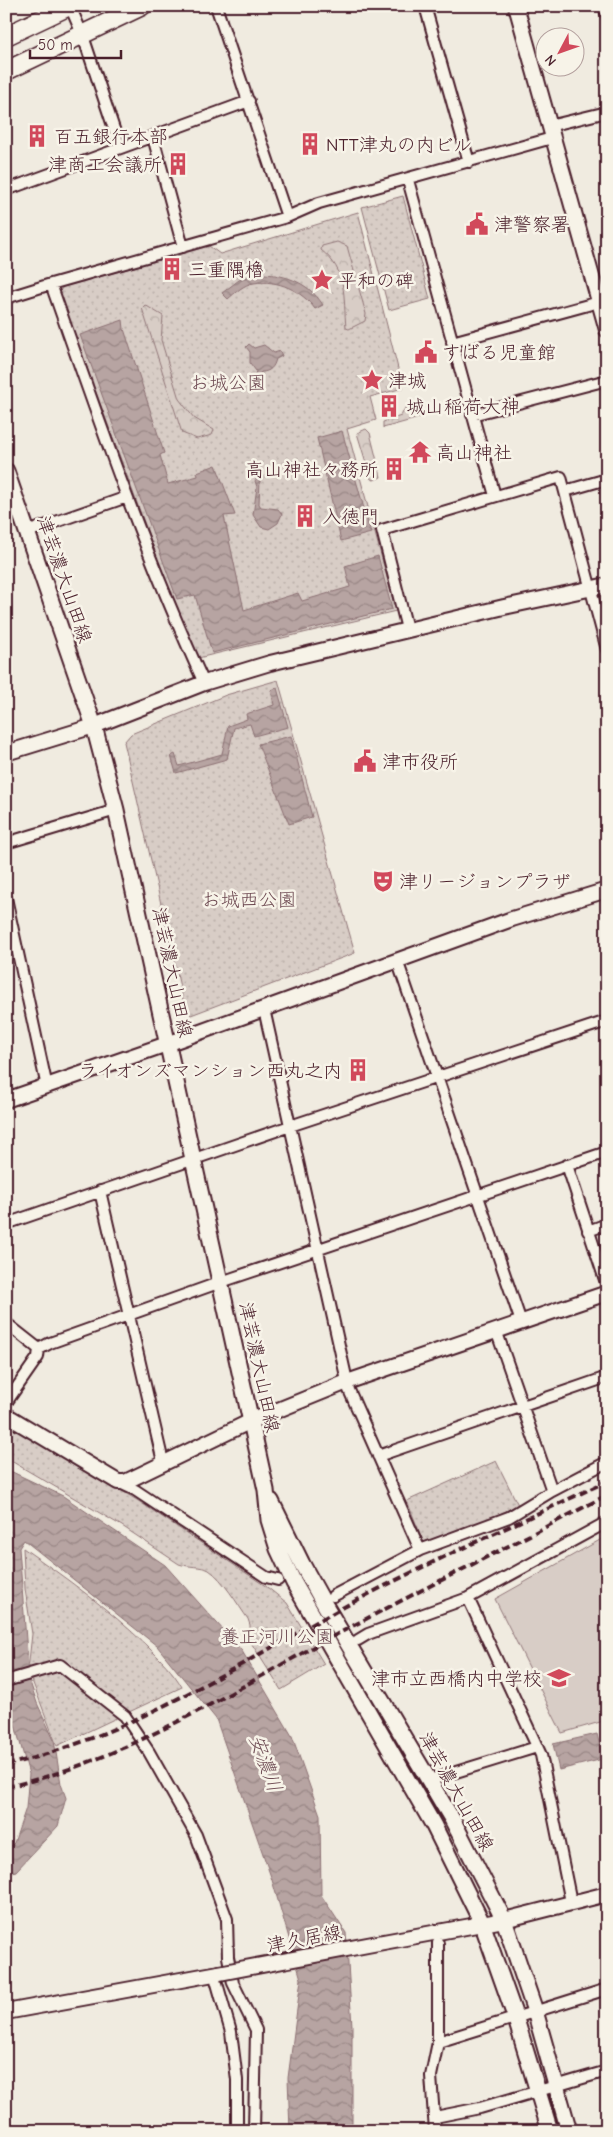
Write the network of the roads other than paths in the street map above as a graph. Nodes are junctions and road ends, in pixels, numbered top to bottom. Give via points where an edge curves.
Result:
1 (69, 6) edge
2 (142, 6) edge
3 (216, 6) edge
4 (424, 6) edge
5 (516, 6) edge
6 (604, 6) edge
7 (607, 15) edge
8 (6, 36) edge
9 (82, 36) junction
10 (6, 71) edge
11 (249, 101) junction
12 (607, 112) edge
13 (551, 132) junction
14 (153, 137) junction
15 (120, 147) junction
16 (469, 162) junction
17 (408, 180) junction
18 (6, 190) edge
19 (287, 217) junction
20 (183, 247) junction
21 (51, 284) junction
22 (6, 298) edge
23 (599, 302) junction
24 (606, 324) edge
25 (452, 342) junction
26 (607, 380) edge
27 (472, 415) junction
28 (6, 471) edge
29 (607, 479) edge
30 (565, 491) junction
31 (495, 496) junction
32 (127, 497) junction
33 (27, 532) junction
34 (607, 585) edge
35 (590, 590) junction
36 (407, 629) junction
37 (607, 650) edge
38 (204, 683) junction
39 (94, 726) junction
40 (6, 753) edge
41 (116, 810) junction
42 (6, 843) edge
43 (607, 890) edge
44 (6, 898) edge
45 (397, 960) junction
46 (264, 1008) junction
47 (607, 1021) edge
48 (167, 1044) junction
49 (438, 1077) junction
50 (47, 1087) junction
51 (6, 1100) edge
52 (290, 1126) junction
53 (607, 1152) edge
54 (194, 1159) junction
55 (567, 1165) junction
56 (100, 1191) junction
57 (478, 1196) junction
58 (6, 1224) edge
59 (607, 1224) edge
60 (588, 1230) junction
61 (318, 1249) junction
62 (221, 1282) junction
63 (607, 1286) edge
64 (607, 1293) edge
65 (129, 1316) junction
66 (521, 1322) junction
67 (6, 1323) edge
68 (496, 1330) junction
69 (39, 1349) junction
70 (607, 1377) edge
71 (347, 1382) junction
72 (6, 1403) edge
73 (522, 1406) junction
74 (6, 1415) edge
75 (251, 1421) junction
76 (378, 1456) junction
77 (163, 1462) junction
78 (607, 1462) edge
79 (118, 1482) junction
80 (266, 1490) junction
81 (552, 1491) junction
82 (607, 1522) edge
83 (420, 1550) junction
84 (278, 1580) dead end
85 (333, 1596) dead end
86 (468, 1598) junction
87 (358, 1640) dead end
88 (6, 1681) edge
89 (537, 1747) junction
90 (430, 1780) junction
91 (607, 1894) edge
92 (571, 1902) junction
93 (504, 1920) junction
94 (482, 1923) junction
95 (438, 1942) dead end
96 (217, 1973) junction
97 (607, 1989) edge
98 (535, 2011) junction
99 (6, 2012) edge
100 (515, 2016) junction
101 (438, 2042) junction
102 (607, 2071) edge
103 (557, 2085) junction
104 (540, 2092) junction
105 (435, 2117) junction
106 (236, 2131) edge
107 (254, 2131) edge
108 (435, 2131) edge
109 (550, 2131) edge
110 (569, 2131) edge

1 - 8 highway
1 - 9 street
2 - 9 highway
3 - 11 street
4 - 16 street
5 - 13 street
6 - 7 street
9 - 10 highway
9 - 15 street
11 - 14 street
11 - 19 street
12 - 13 street
13 - 16 street
13 - 23 street
14 - 15 street
14 - 20 street
15 - 18 street
16 - 17 street
17 - 19 street via 319,202
17 - 25 street
19 - 20 street
20 - 21 street
21 - 22 street
21 - 32 street
23 - 24 street
23 - 25 street
25 - 27 street
26 - 27 street
27 - 31 street
28 - 33 main road, 津芸濃大山田線
29 - 30 street
30 - 31 street via 561,477
30 - 35 street
31 - 36 street via 382,530
32 - 33 street
32 - 38 street via 174,618
33 - 39 main road, 津芸濃大山田線
34 - 35 street
35 - 36 street
35 - 37 street
36 - 38 street
38 - 39 street
39 - 40 street
39 - 41 main road, 津芸濃大山田線
41 - 42 street
41 - 48 main road, 津芸濃大山田線
43 - 45 street via 512,919
44 - 50 street
45 - 46 street
45 - 49 street
46 - 48 street
46 - 52 street
47 - 49 street
48 - 50 street
48 - 54 main road, 津芸濃大山田線
49 - 52 street
49 - 57 street
50 - 51 street
52 - 54 street
52 - 61 street
53 - 55 street
54 - 56 street
54 - 62 main road, 津芸濃大山田線
55 - 57 street
55 - 60 street
56 - 58 street
56 - 65 street
57 - 61 street
57 - 66 street
59 - 60 street
60 - 63 street
61 - 62 street
61 - 71 street
62 - 65 street
62 - 75 main road, 津芸濃大山田線
64 - 66 street
65 - 69 street
65 - 77 street
66 - 68 street
67 - 69 street
68 - 71 street
68 - 73 street
69 - 72 street via 38,1356
70 - 73 street
71 - 75 street
71 - 76 street
73 - 76 street
73 - 81 street
74 - 79 street
75 - 77 street
75 - 80 main road, 津芸濃大山田線
76 - 83 street
77 - 79 street via 131,1479
78 - 81 street
79 - 84 street via 266,1577
80 - 90 main road, 津芸濃大山田線 via 314,1586
80 - 94 main road, 津芸濃大山田線 via 269,1520 294,1583 434,1826
81 - 83 street via 509,1517
82 - 86 street
83 - 85 street
86 - 87 street
86 - 89 street
88 - 107 street via 60,1665 125,1716 196,1835 227,1919 228,1957 233,1983 256,2030
89 - 90 street
89 - 92 street
90 - 93 main road, 津芸濃大山田線
91 - 92 street, 津久居線
92 - 93 street, 津久居線
93 - 94 street, 津久居線
93 - 98 main road, 津芸濃大山田線
94 - 96 street, 津久居線, bridge
94 - 100 main road, 津芸濃大山田線
95 - 101 street
96 - 99 street, 津久居線
96 - 106 street via 232,2032 237,2080
97 - 98 street
98 - 100 street
98 - 103 main road, 津芸濃大山田線
100 - 101 street
100 - 104 main road, 津芸濃大山田線
101 - 105 street via 431,2076
102 - 103 street
103 - 104 street
103 - 110 main road, 津芸濃大山田線
104 - 105 street
104 - 109 main road, 津芸濃大山田線
105 - 108 street

